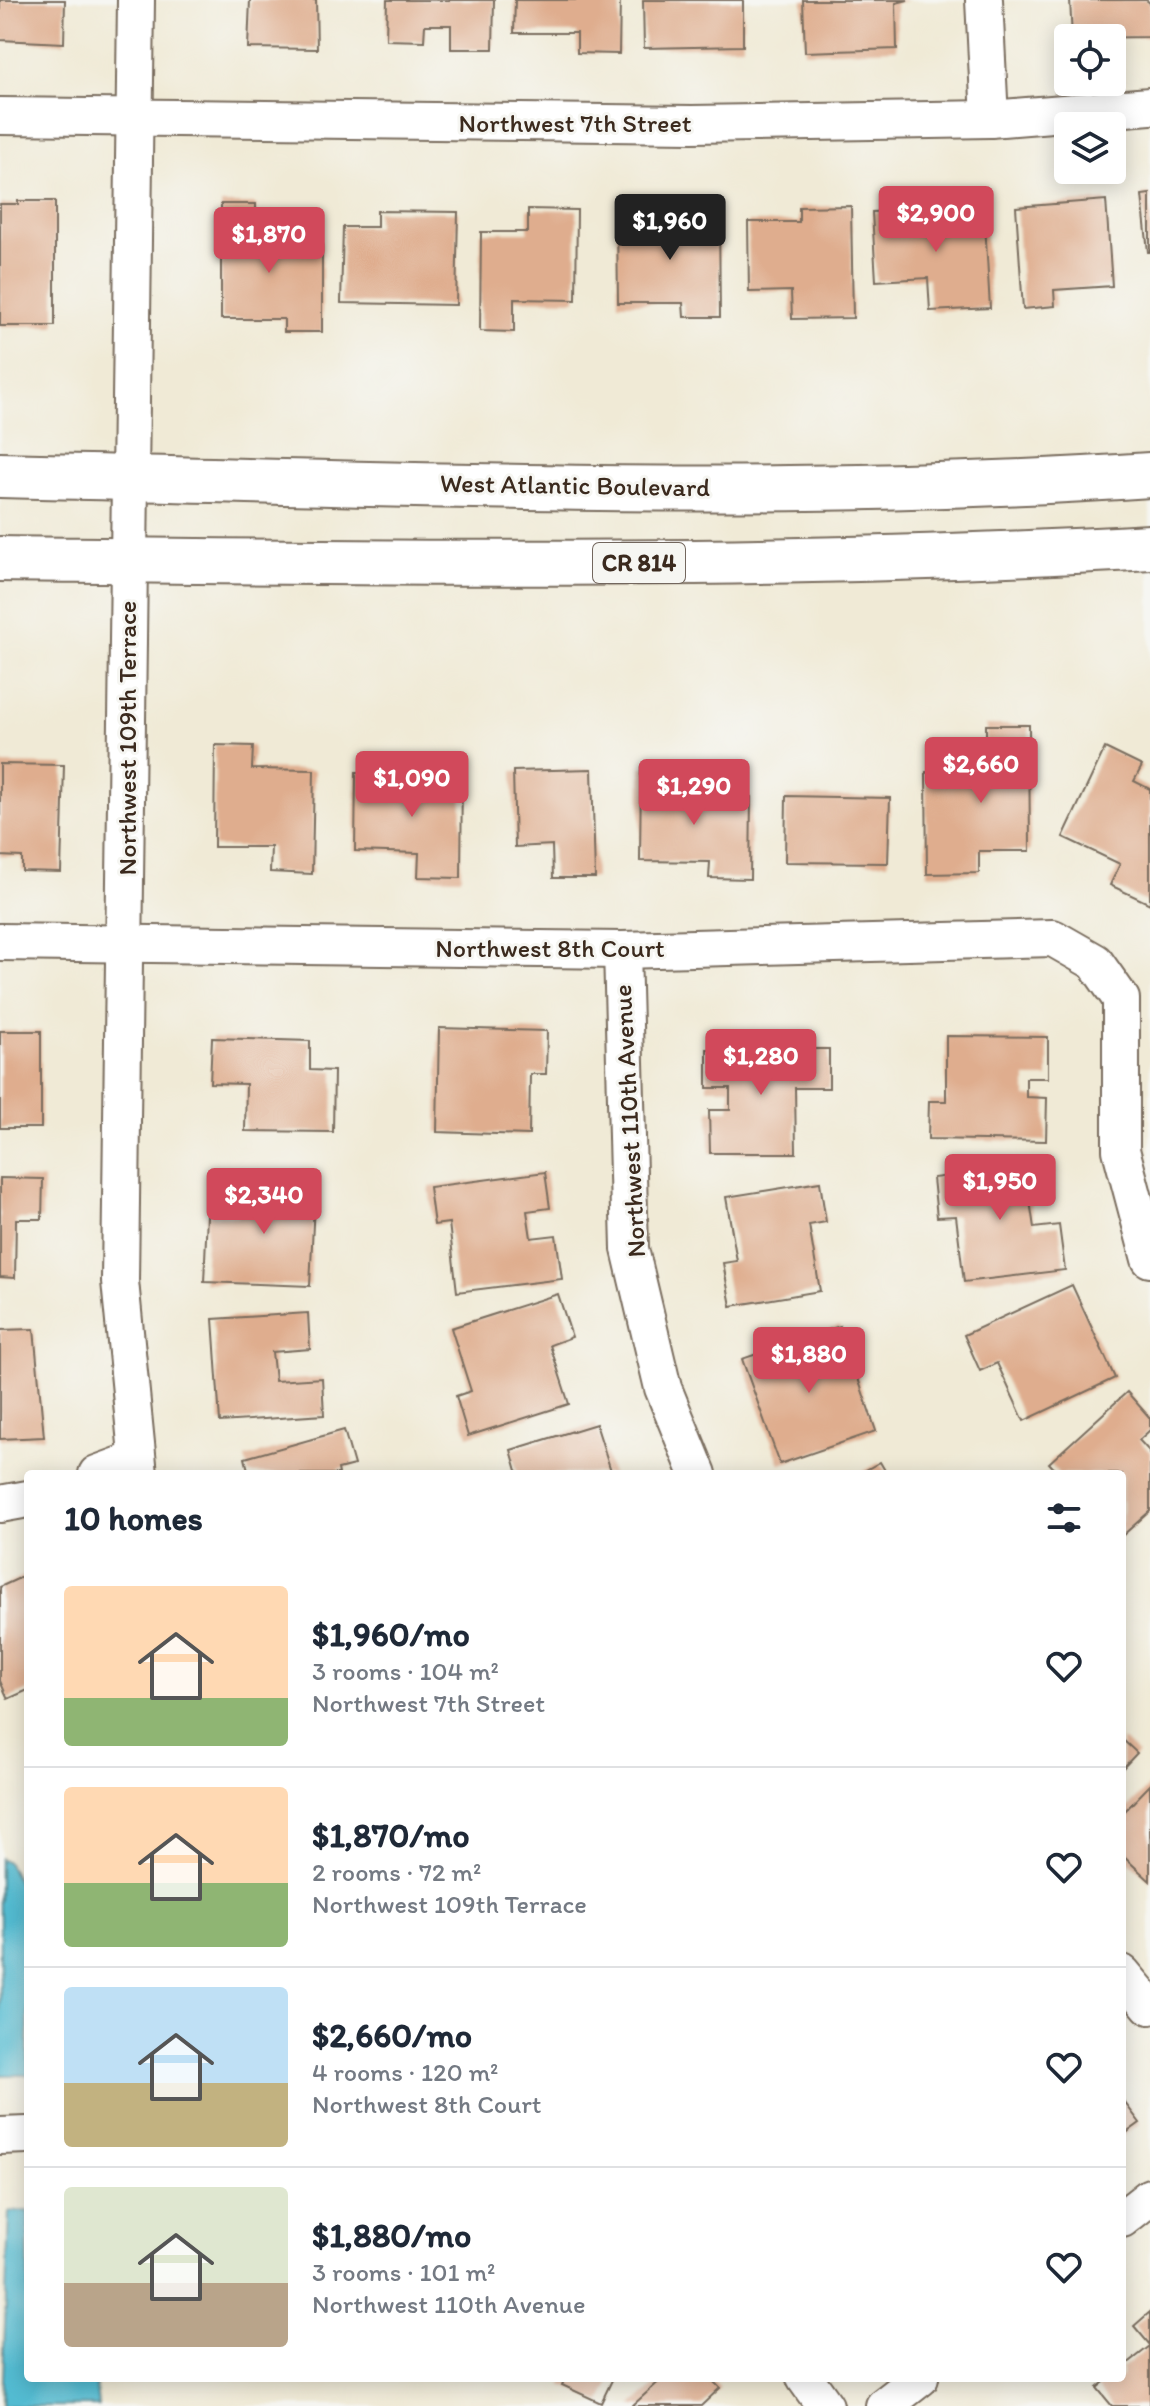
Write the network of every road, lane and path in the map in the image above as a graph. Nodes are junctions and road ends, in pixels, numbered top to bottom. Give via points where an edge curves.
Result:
1 (136, 0) edge
2 (984, 0) edge
3 (1150, 106) edge
4 (0, 116) edge
5 (135, 119) junction
6 (990, 119) junction
7 (0, 475) edge
8 (1150, 475) edge
9 (127, 478) junction
10 (1150, 547) edge
11 (0, 559) edge
12 (127, 561) junction
13 (0, 942) edge
14 (126, 944) junction
15 (622, 950) junction
16 (1150, 1259) edge
17 (137, 1467) edge
18 (696, 1470) edge
19 (24, 1500) edge
20 (0, 1504) edge
21 (1126, 1978) edge
22 (1150, 2006) edge
23 (24, 2135) edge
24 (0, 2136) edge
25 (1150, 2197) edge
26 (1126, 2216) edge
27 (808, 2382) edge
28 (915, 2382) edge
29 (825, 2406) edge
30 (884, 2406) edge

1 - 5 street, Northwest 109th Terrace
2 - 6 street
3 - 6 street, Northwest 7th Street
4 - 5 street, Northwest 7th Street
5 - 6 street, Northwest 7th Street via 692,124
5 - 9 street, Northwest 109th Terrace
7 - 9 main road, West Atlantic Boulevard
8 - 9 main road, West Atlantic Boulevard via 1028,483 645,487
9 - 12 street, Northwest 109th Terrace
10 - 12 main road, CR 814 via 757,563
11 - 12 main road, CR 814
12 - 14 street, Northwest 109th Terrace
13 - 14 street, Northwest 8th Court
14 - 15 street, Northwest 8th Court
14 - 17 street, Northwest 109th Terrace via 120,1281
15 - 16 street, Northwest 8th Court via 1053,938 1095,962 1121,999 1121,1150
15 - 18 street, Northwest 110th Avenue via 630,1249 663,1388
19 - 20 street
21 - 22 street
23 - 24 street
25 - 26 street
27 - 29 street
28 - 30 street

